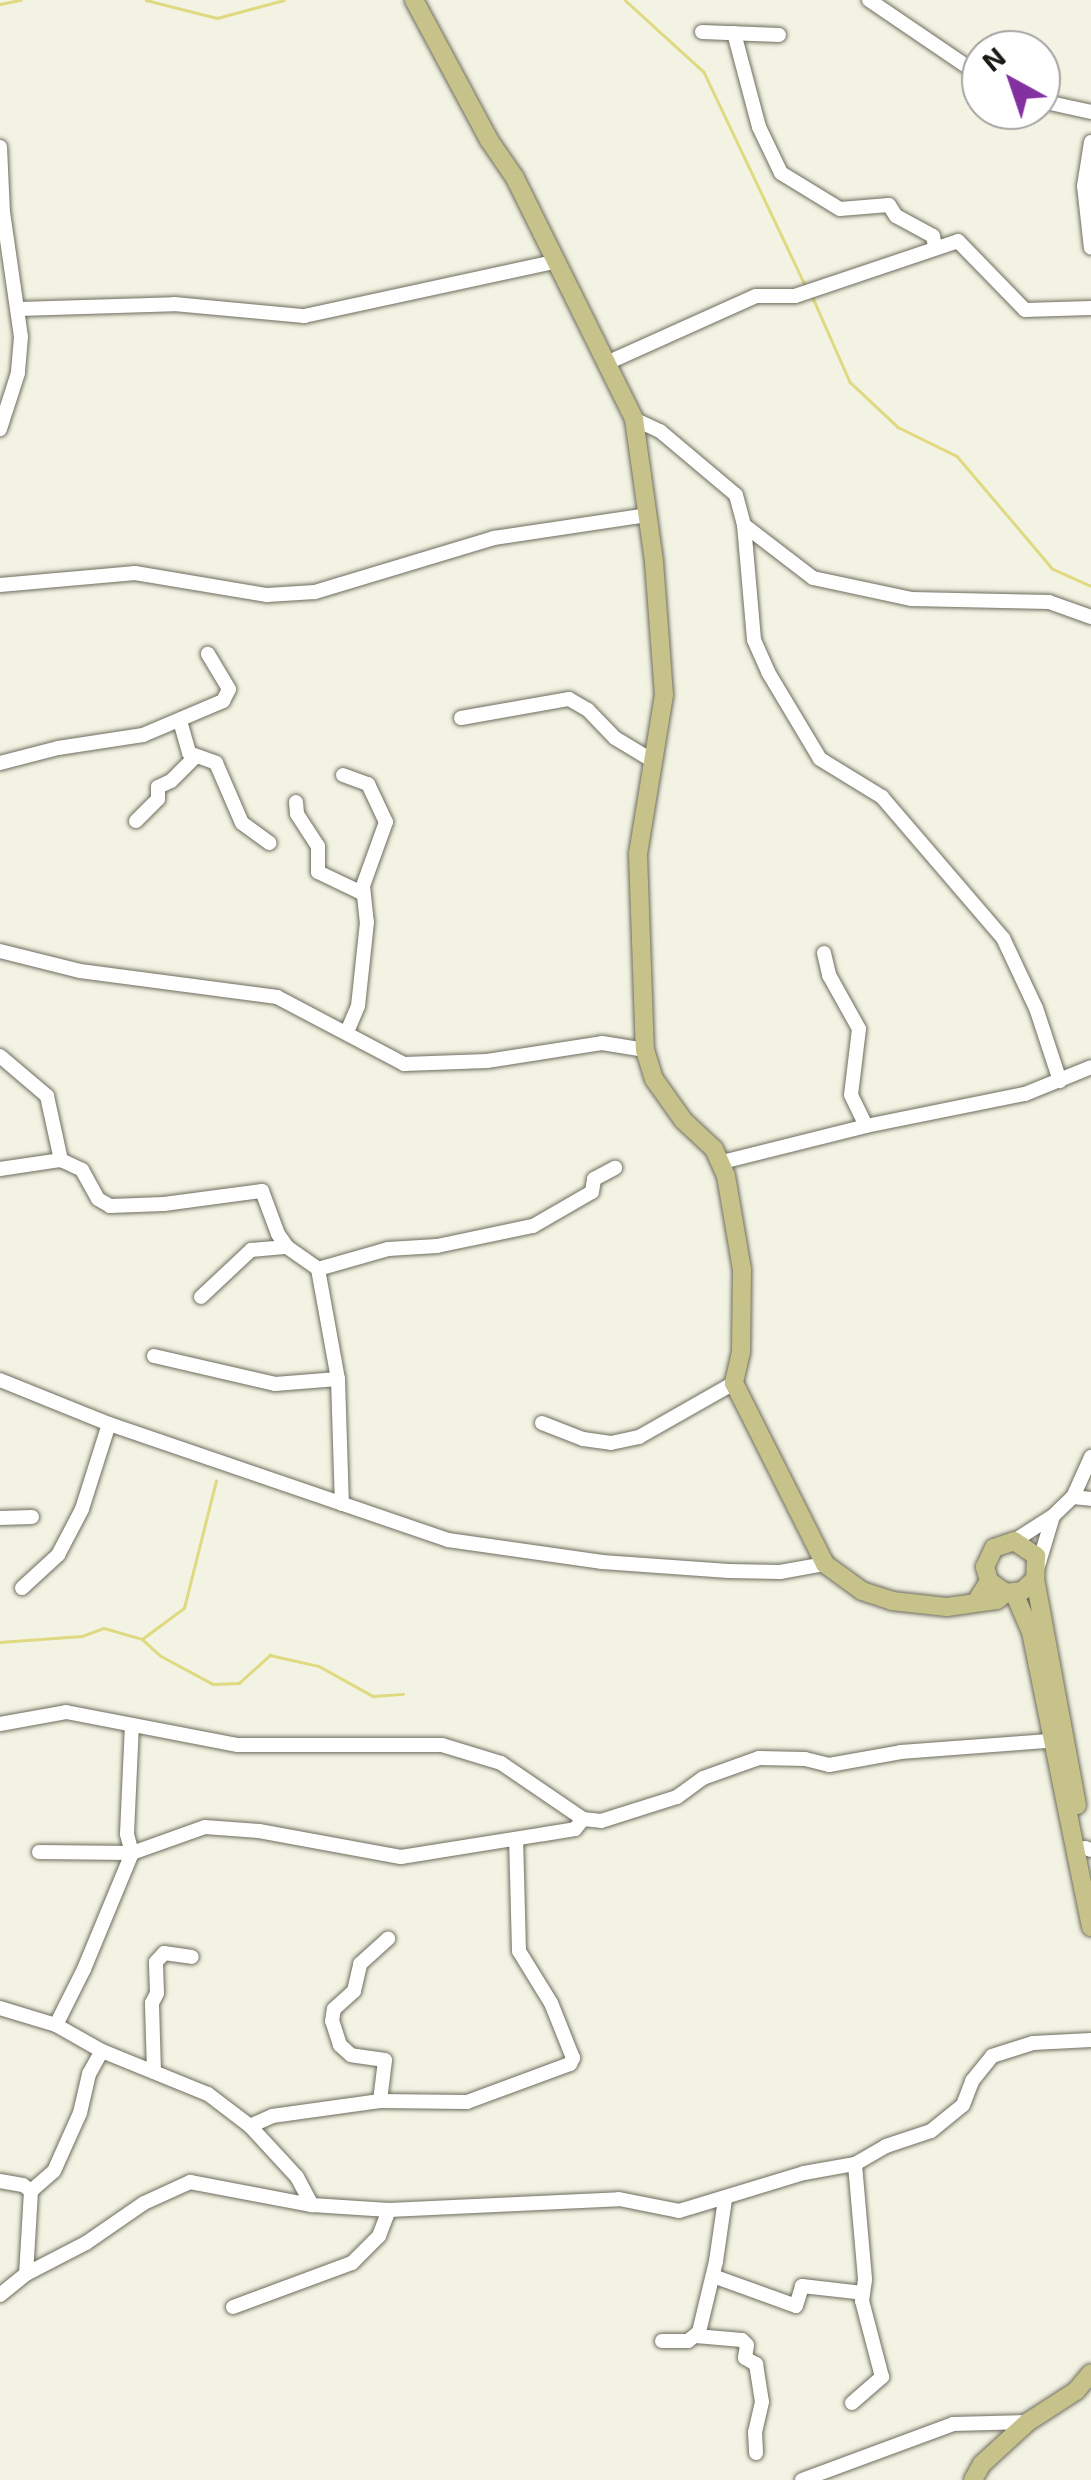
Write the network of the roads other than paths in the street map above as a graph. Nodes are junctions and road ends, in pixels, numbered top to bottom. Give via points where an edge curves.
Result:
1 (414, 0) edge
2 (869, 0) edge
3 (702, 32) dead end
4 (734, 34) junction
5 (780, 35) dead end
6 (961, 62) edge
7 (1061, 105) edge
8 (1091, 112) edge
9 (1091, 142) edge
10 (0, 147) edge
11 (1, 183) edge
12 (935, 246) junction
13 (1091, 248) edge
14 (554, 262) junction
15 (1091, 308) edge
16 (19, 309) junction
17 (608, 362) junction
18 (634, 419) junction
19 (0, 429) edge
20 (648, 515) junction
21 (744, 525) junction
22 (0, 585) edge
23 (1091, 617) edge
24 (208, 654) dead end
25 (462, 718) dead end
26 (180, 721) junction
27 (195, 757) junction
28 (653, 761) junction
29 (0, 763) edge
30 (343, 775) dead end
31 (296, 802) dead end
32 (136, 821) dead end
33 (270, 844) dead end
34 (362, 893) junction
35 (0, 951) edge
36 (824, 954) dead end
37 (347, 1032) junction
38 (645, 1050) junction
39 (0, 1056) edge
40 (1091, 1067) edge
41 (1060, 1081) junction
42 (866, 1126) junction
43 (61, 1160) junction
44 (722, 1162) junction
45 (615, 1168) dead end
46 (0, 1170) edge
47 (287, 1247) junction
48 (318, 1269) junction
49 (201, 1297) dead end
50 (154, 1356) dead end
51 (0, 1380) edge
52 (338, 1380) junction
53 (734, 1383) junction
54 (542, 1422) dead end
55 (109, 1424) junction
56 (1091, 1457) edge
57 (1073, 1497) junction
58 (1091, 1500) edge
59 (342, 1504) junction
60 (1053, 1516) junction
61 (32, 1517) dead end
62 (0, 1518) edge
63 (1014, 1541) junction
64 (824, 1564) junction
65 (1036, 1572) junction
66 (989, 1581) junction
67 (22, 1588) dead end
68 (1010, 1593) junction
69 (976, 1602) junction
70 (0, 1724) edge
71 (132, 1725) junction
72 (1057, 1740) junction
73 (1073, 1813) junction
74 (583, 1819) junction
75 (516, 1839) junction
76 (1088, 1849) edge
77 (39, 1852) dead end
78 (132, 1852) junction
79 (1091, 1874) edge
80 (1091, 1928) edge
81 (388, 1939) dead end
82 (192, 1957) dead end
83 (0, 2008) edge
84 (56, 2025) junction
85 (1091, 2040) edge
86 (102, 2052) junction
87 (154, 2072) junction
88 (380, 2101) junction
89 (250, 2126) junction
90 (855, 2164) junction
91 (0, 2181) edge
92 (32, 2191) junction
93 (725, 2199) junction
94 (312, 2205) junction
95 (389, 2210) junction
96 (26, 2274) junction
97 (714, 2276) junction
98 (863, 2293) junction
99 (0, 2295) edge
100 (233, 2307) dead end
101 (696, 2336) junction
102 (662, 2341) dead end
103 (1091, 2373) edge
104 (852, 2404) dead end
105 (1028, 2422) junction
106 (756, 2453) dead end
107 (802, 2480) edge
108 (973, 2480) edge

1 - 14 main road via 516,178
2 - 6 street
3 - 4 street
4 - 5 street
4 - 12 street via 759,126 781,173 840,209 889,206 932,236
7 - 8 street
9 - 13 street via 1084,186
10 - 11 street
11 - 16 street
12 - 15 street via 958,242 1025,310
12 - 17 street via 794,296 756,296
14 - 16 street via 304,316 174,304
14 - 17 main road
16 - 19 street via 18,373
17 - 18 main road
18 - 20 main road
18 - 21 street via 660,431 731,490
20 - 22 street via 494,538 315,592 267,595 134,573
20 - 28 main road via 664,695
21 - 23 street via 813,578 910,598 1049,602
21 - 41 street via 754,640 768,672 820,759 882,797 1003,938
24 - 26 street via 230,693
25 - 28 street via 568,699
26 - 27 street
26 - 29 street via 114,742
27 - 32 street via 158,787 158,799
27 - 33 street via 216,763 242,823
28 - 38 main road via 638,854
30 - 34 street via 368,784 385,815
31 - 34 street via 318,846 318,872
34 - 37 street via 367,922 358,1006
35 - 37 street via 80,971 278,997
36 - 42 street via 858,1029 852,1095
37 - 38 street via 404,1064 487,1061 602,1043
38 - 44 main road via 672,1106
39 - 43 street via 47,1096
40 - 41 street
41 - 42 street
42 - 44 street
43 - 46 street
43 - 47 street via 82,1170 98,1199 110,1206 262,1190
44 - 53 main road via 742,1270
45 - 48 street via 594,1179 592,1192 533,1226 388,1249
47 - 48 street
47 - 49 street via 251,1250
48 - 52 street
50 - 52 street via 275,1384
51 - 55 street
52 - 59 street
53 - 54 street via 639,1438 597,1441
53 - 64 main road
55 - 59 street
55 - 67 street via 82,1509 58,1555
56 - 57 street
57 - 58 street
57 - 60 street
59 - 64 street via 498,1550 730,1571
60 - 63 street
60 - 65 street
61 - 62 street
63 - 65 main road via 1030,1549
63 - 66 main road via 989,1554
64 - 69 main road via 885,1599 940,1608
65 - 68 main road
65 - 72 main road
66 - 68 main road
66 - 69 main road
68 - 69 main road
68 - 72 main road via 1031,1632
70 - 71 street via 66,1712
71 - 74 street via 238,1745 442,1746 501,1763
71 - 78 street
72 - 73 main road
72 - 74 street via 901,1752 829,1765 759,1758 702,1778 666,1801 610,1820
73 - 76 main road
73 - 80 main road
74 - 75 street via 575,1830
75 - 78 street via 389,1857 205,1827
75 - 88 street via 518,1951 551,2003 570,2064 467,2102
76 - 79 main road
77 - 78 street
78 - 84 street
81 - 88 street via 360,1964 354,1991 334,2009 332,2021 350,2055 384,2060
82 - 87 street via 164,1953 156,1962
83 - 84 street
84 - 86 street
85 - 90 street via 1034,2043 992,2056 963,2104 930,2131
86 - 87 street
86 - 92 street via 54,2171
87 - 89 street via 208,2094
88 - 89 street via 272,2116
89 - 94 street via 297,2177
90 - 93 street
90 - 98 street
91 - 92 street
92 - 96 street
93 - 95 street via 679,2210 618,2199
93 - 97 street
94 - 95 street
94 - 96 street via 190,2182
95 - 100 street via 379,2236 352,2262
96 - 99 street
97 - 98 street via 792,2306 802,2286
97 - 101 street
98 - 104 street via 882,2378
101 - 102 street
101 - 106 street via 747,2345 745,2358 756,2364 762,2402
103 - 105 main road
105 - 107 street via 953,2424
105 - 108 main road

